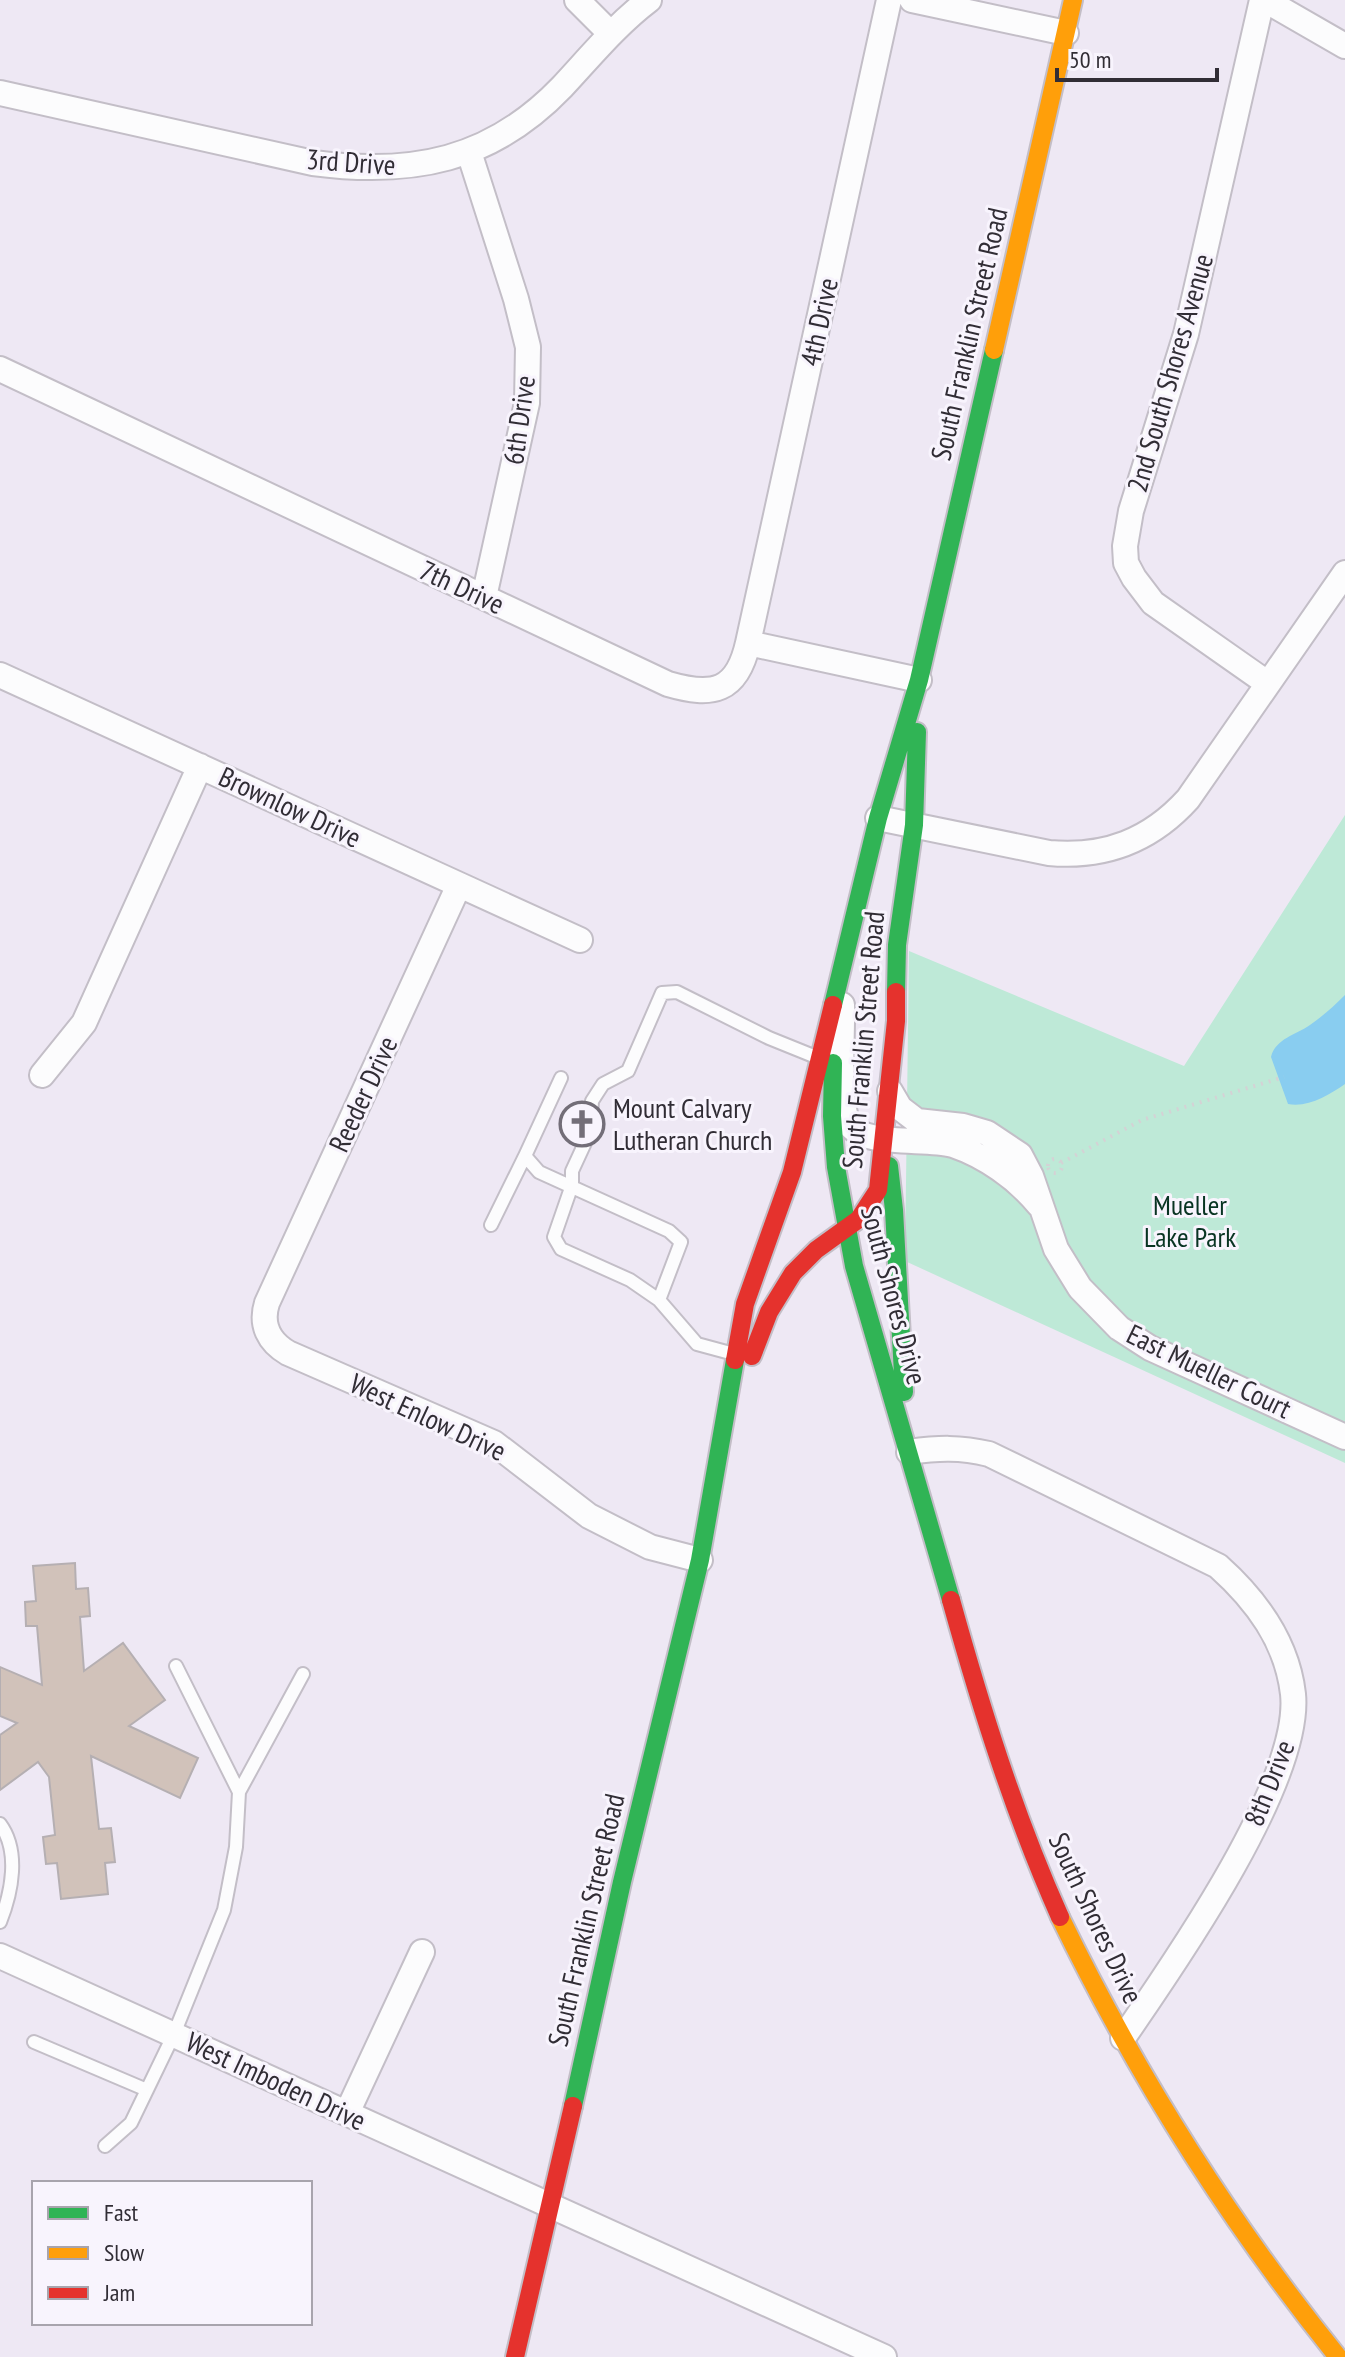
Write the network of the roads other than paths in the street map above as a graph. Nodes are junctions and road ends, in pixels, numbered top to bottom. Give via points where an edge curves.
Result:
1 (577, 0) edge
2 (649, 0) edge
3 (889, 0) edge
4 (912, 0) edge
5 (1073, 0) edge
6 (1264, 0) edge
7 (1066, 33) junction
8 (611, 34) junction
9 (1345, 46) edge
10 (0, 93) edge
11 (469, 152) junction
12 (0, 369) edge
13 (1345, 573) edge
14 (484, 597) junction
15 (748, 643) junction
16 (0, 675) edge
17 (919, 680) junction
18 (1267, 683) junction
19 (200, 766) junction
20 (878, 818) junction
21 (914, 825) junction
22 (459, 885) junction
23 (580, 940) dead end
24 (842, 959) junction
25 (819, 1058) junction
26 (42, 1075) dead end
27 (561, 1078) dead end
28 (890, 1091) junction
29 (886, 1139) junction
30 (525, 1156) junction
31 (572, 1185) junction
32 (1040, 1206) junction
33 (491, 1225) dead end
34 (845, 1230) junction
35 (808, 1257) junction
36 (857, 1281) junction
37 (659, 1300) junction
38 (267, 1303) joint
39 (735, 1354) junction
40 (1345, 1437) edge
41 (909, 1452) junction
42 (713, 1495) junction
43 (700, 1560) junction
44 (176, 1666) dead end
45 (303, 1674) dead end
46 (239, 1792) junction
47 (0, 1824) edge
48 (6, 1874) edge
49 (0, 1922) edge
50 (422, 1952) dead end
51 (0, 1956) edge
52 (174, 2034) junction
53 (1123, 2038) junction
54 (34, 2042) dead end
55 (147, 2090) junction
56 (347, 2113) junction
57 (105, 2146) dead end
58 (551, 2207) junction
59 (1339, 2352) edge
60 (515, 2357) edge
61 (884, 2357) edge

1 - 8 street
2 - 8 street, 3rd Drive
3 - 15 street, 4th Drive
4 - 7 street
5 - 7 street, South Franklin Street Road
6 - 9 street
6 - 18 street, 2nd South Shores Avenue via 1186,334 1125,546 1126,563 1153,603
7 - 17 street, South Franklin Street Road
8 - 11 street, 3rd Drive via 525,121
10 - 11 street, 3rd Drive via 313,163 406,167
11 - 14 street, 6th Drive via 528,347 527,403
12 - 14 street, 7th Drive
13 - 18 street
14 - 15 street, 7th Drive via 684,688 702,691 724,685 741,668
15 - 17 street
16 - 19 street, Brownlow Drive
17 - 20 street, South Franklin Street Road
17 - 21 street, South Franklin Street Road
18 - 21 street via 1188,799 1160,825 1123,846 1076,856
19 - 22 street, Brownlow Drive
19 - 26 street via 84,1023
20 - 21 street
20 - 24 street, South Franklin Street Road
21 - 28 street, South Franklin Street Road via 897,945
22 - 23 street, Brownlow Drive
22 - 38 street, Reeder Drive
24 - 25 street, South Franklin Street Road
24 - 29 street, East Mueller Court via 844,1110 861,1135
24 - 34 street, South Shores Drive via 831,1100
25 - 31 lane via 677,992 662,993 628,1071 603,1084 592,1101 590,1132 572,1171
25 - 39 street, South Franklin Street Road via 792,1172 754,1273
27 - 30 lane
28 - 29 street, South Franklin Street Road
28 - 32 street, East Mueller Court via 917,1121 974,1129 1009,1146 1027,1165
29 - 32 street, East Mueller Court via 936,1141 964,1149 1006,1174
29 - 34 street, South Franklin Street Road via 873,1202
29 - 41 street, South Shores Drive
30 - 31 lane via 539,1172
30 - 33 lane
31 - 37 lane via 554,1237 561,1249 630,1280
31 - 37 lane via 669,1231 681,1242
32 - 40 street, East Mueller Court via 1068,1270 1119,1328 1150,1348
34 - 35 street, South Franklin Street Road
34 - 36 street, South Shores Drive
35 - 36 street via 836,1257
35 - 42 street, South Franklin Street Road via 768,1311
36 - 41 street, South Shores Drive
37 - 39 lane via 697,1344
38 - 43 street, West Enlow Drive via 266,1330 282,1349 494,1443 589,1516 650,1547
39 - 42 street, South Franklin Street Road
41 - 53 street, South Shores Drive via 969,1668 1035,1859 1081,1963
41 - 53 street, 8th Drive via 943,1447 989,1454 1218,1566 1247,1591 1286,1659 1293,1696 1291,1732 1280,1770 1211,1902
42 - 43 street, South Franklin Street Road
43 - 58 street, South Franklin Street Road
44 - 46 lane
45 - 46 lane
46 - 52 lane via 224,1910
47 - 48 lane via 10,1838
48 - 49 lane via 8,1904
50 - 56 street
51 - 52 street, West Imboden Drive
52 - 55 lane
52 - 56 street, West Imboden Drive
53 - 59 street, South Shores Drive via 1214,2189
54 - 55 lane
55 - 57 lane via 131,2123
56 - 58 street, West Imboden Drive
58 - 60 street, South Franklin Street Road
58 - 61 street, West Imboden Drive

